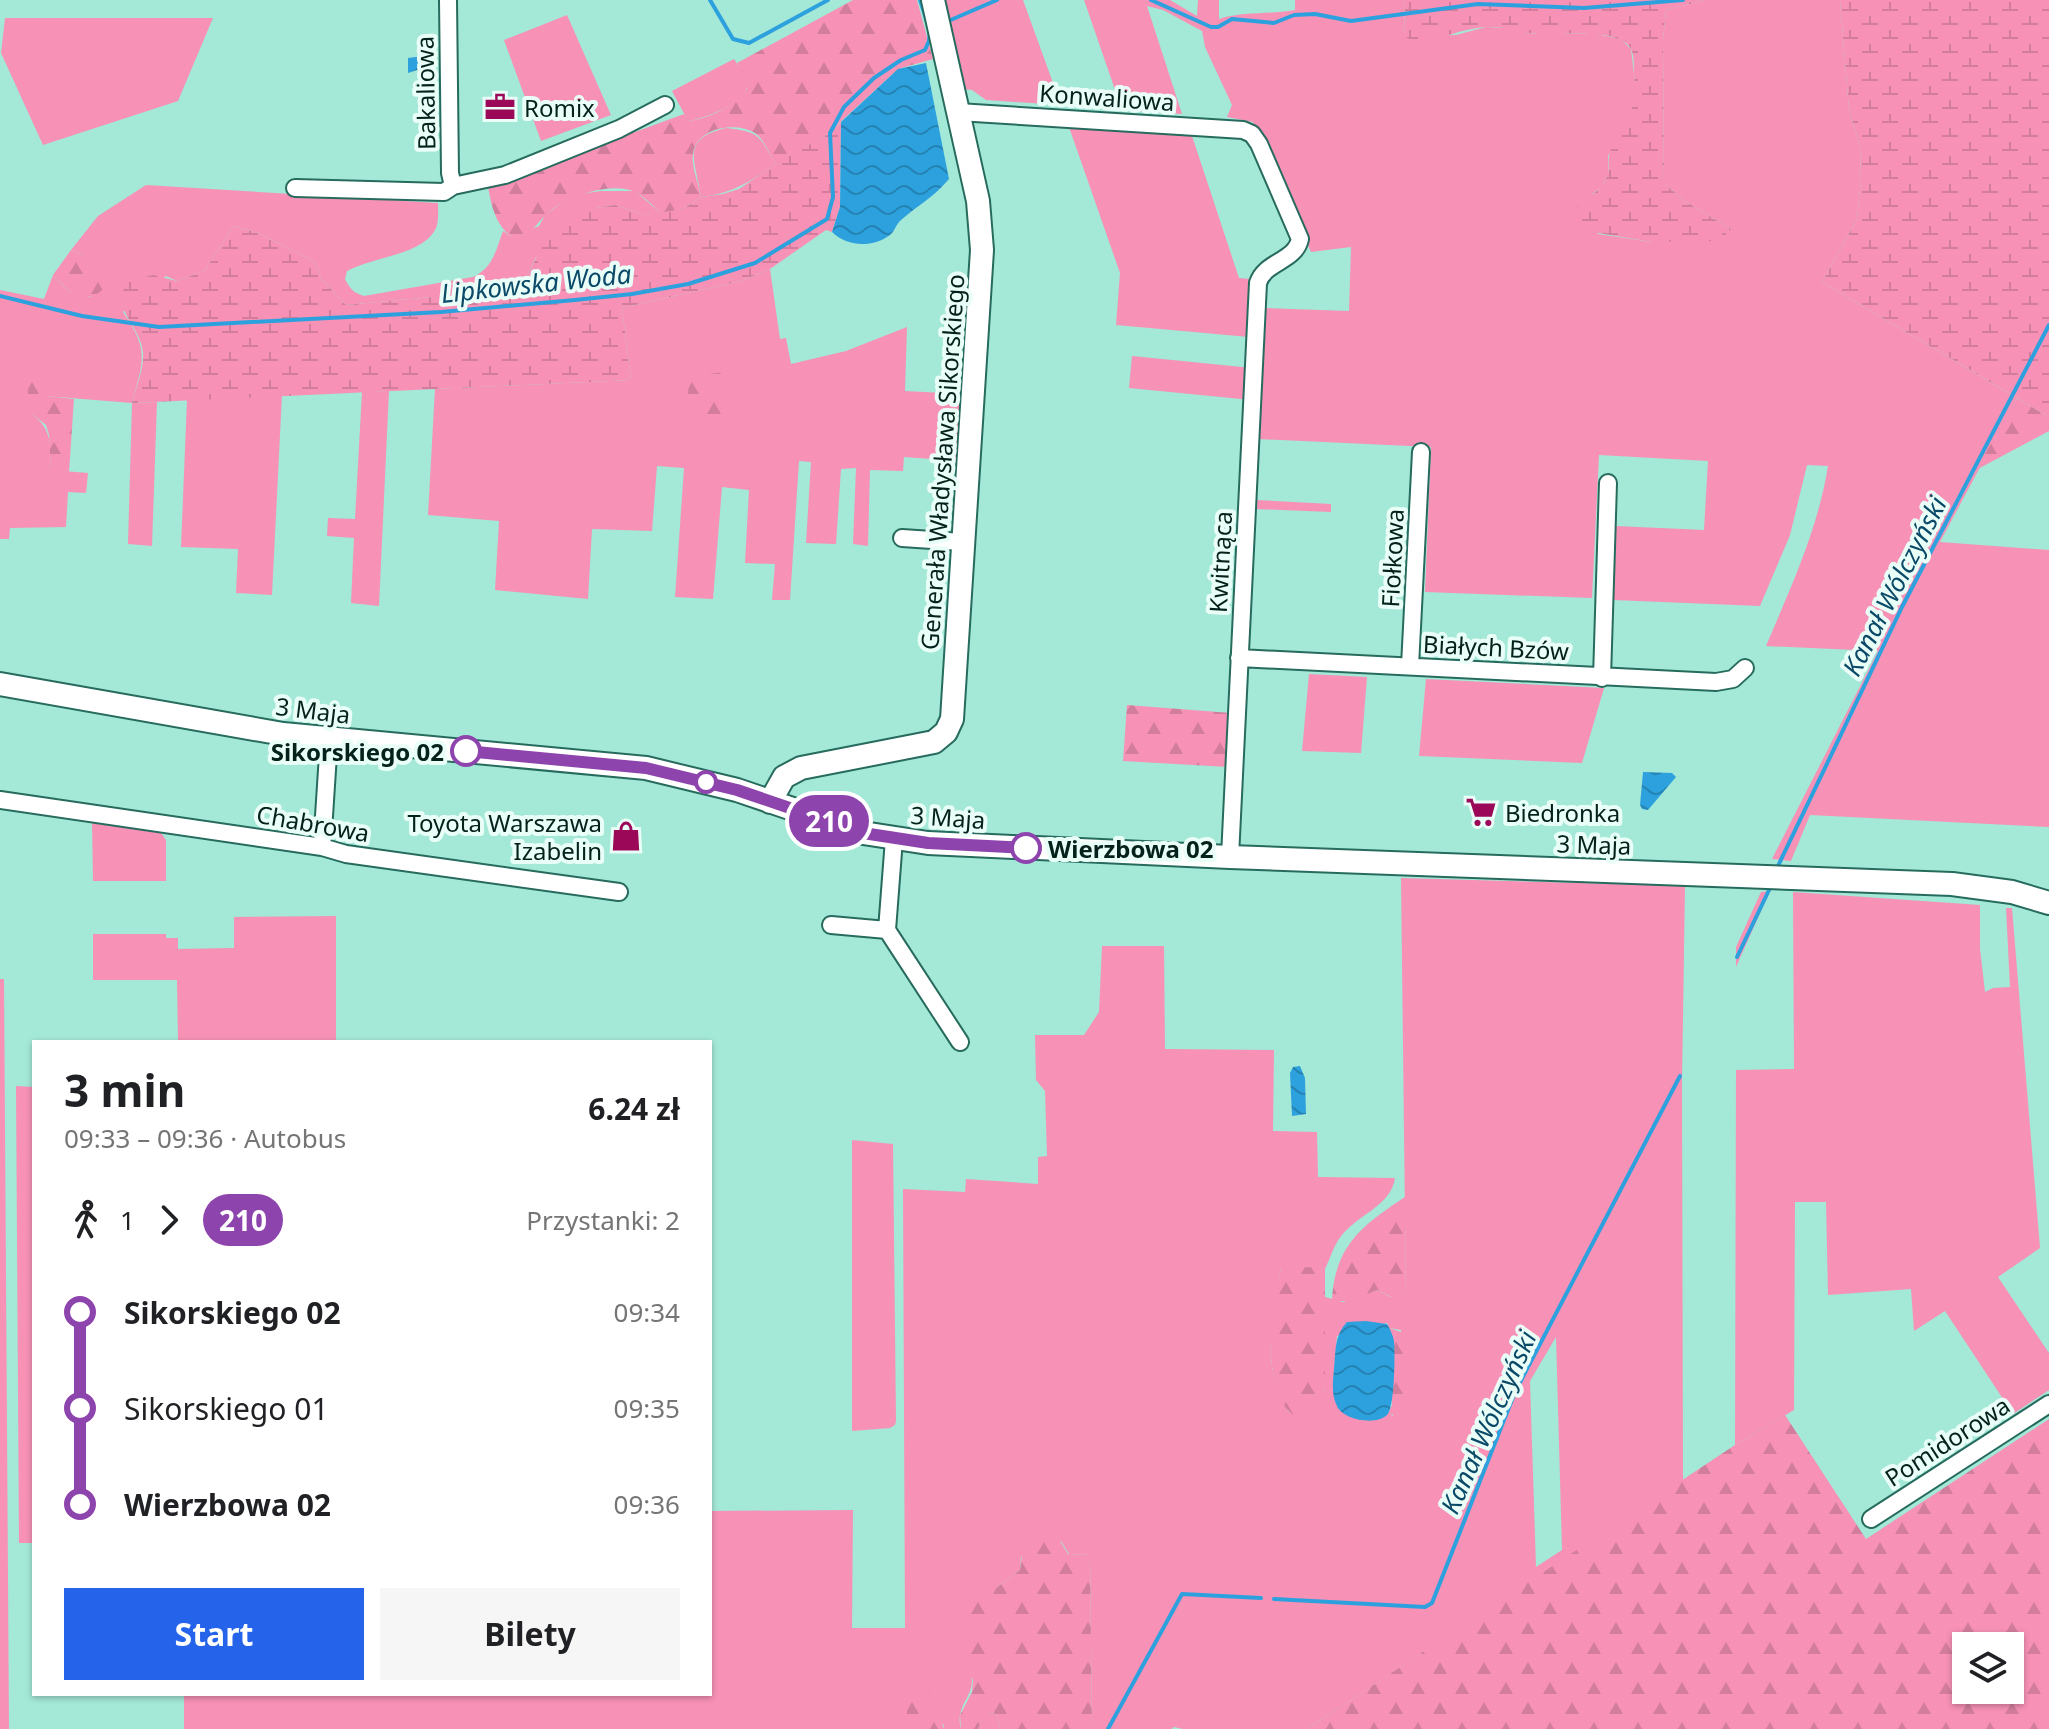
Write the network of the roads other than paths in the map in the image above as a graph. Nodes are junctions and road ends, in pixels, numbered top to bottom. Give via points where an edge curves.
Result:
1 (448, 0) edge
2 (933, 0) edge
3 (665, 105) dead end
4 (958, 112) junction
5 (453, 186) junction
6 (295, 188) dead end
7 (1264, 271) joint
8 (1421, 452) dead end
9 (1608, 483) dead end
10 (902, 538) dead end
11 (962, 542) junction
12 (1239, 658) junction
13 (1410, 666) junction
14 (1745, 668) dead end
15 (1602, 678) junction
16 (0, 684) edge
17 (329, 739) junction
18 (0, 800) edge
19 (770, 802) junction
20 (894, 839) junction
21 (322, 847) junction
22 (1230, 857) junction
23 (619, 892) dead end
24 (2048, 900) edge
25 (831, 925) dead end
26 (887, 930) junction
27 (960, 1042) dead end
28 (2049, 1404) edge
29 (1871, 1519) dead end

1 - 5 street, Bakaliowa
2 - 4 main road, Generała Władysława Sikorskiego
3 - 5 street via 505,175
4 - 7 street, Konwaliowa via 1252,134 1300,239 1289,256
4 - 11 main road, Generała Władysława Sikorskiego via 978,201 982,250
5 - 6 street via 444,192
7 - 12 street, Kwitnąca via 1258,283
8 - 13 street, Fiołkowa
9 - 15 street
10 - 11 street
11 - 19 main road, Generała Władysława Sikorskiego via 953,713 946,732 927,744 801,768 784,777
12 - 13 street, Białych Bzów
12 - 22 street, Kwitnąca
13 - 15 street, Białych Bzów
14 - 15 street, Białych Bzów via 1725,681
16 - 17 main road, 3 Maja
17 - 19 main road, 3 Maja via 646,768
17 - 21 street
18 - 21 street, Chabrowa
19 - 20 main road, 3 Maja
20 - 22 main road, 3 Maja
20 - 26 street
21 - 23 street, Chabrowa
22 - 24 main road, 3 Maja via 1952,884
25 - 26 street
26 - 27 street
28 - 29 street, Pomidorowa

